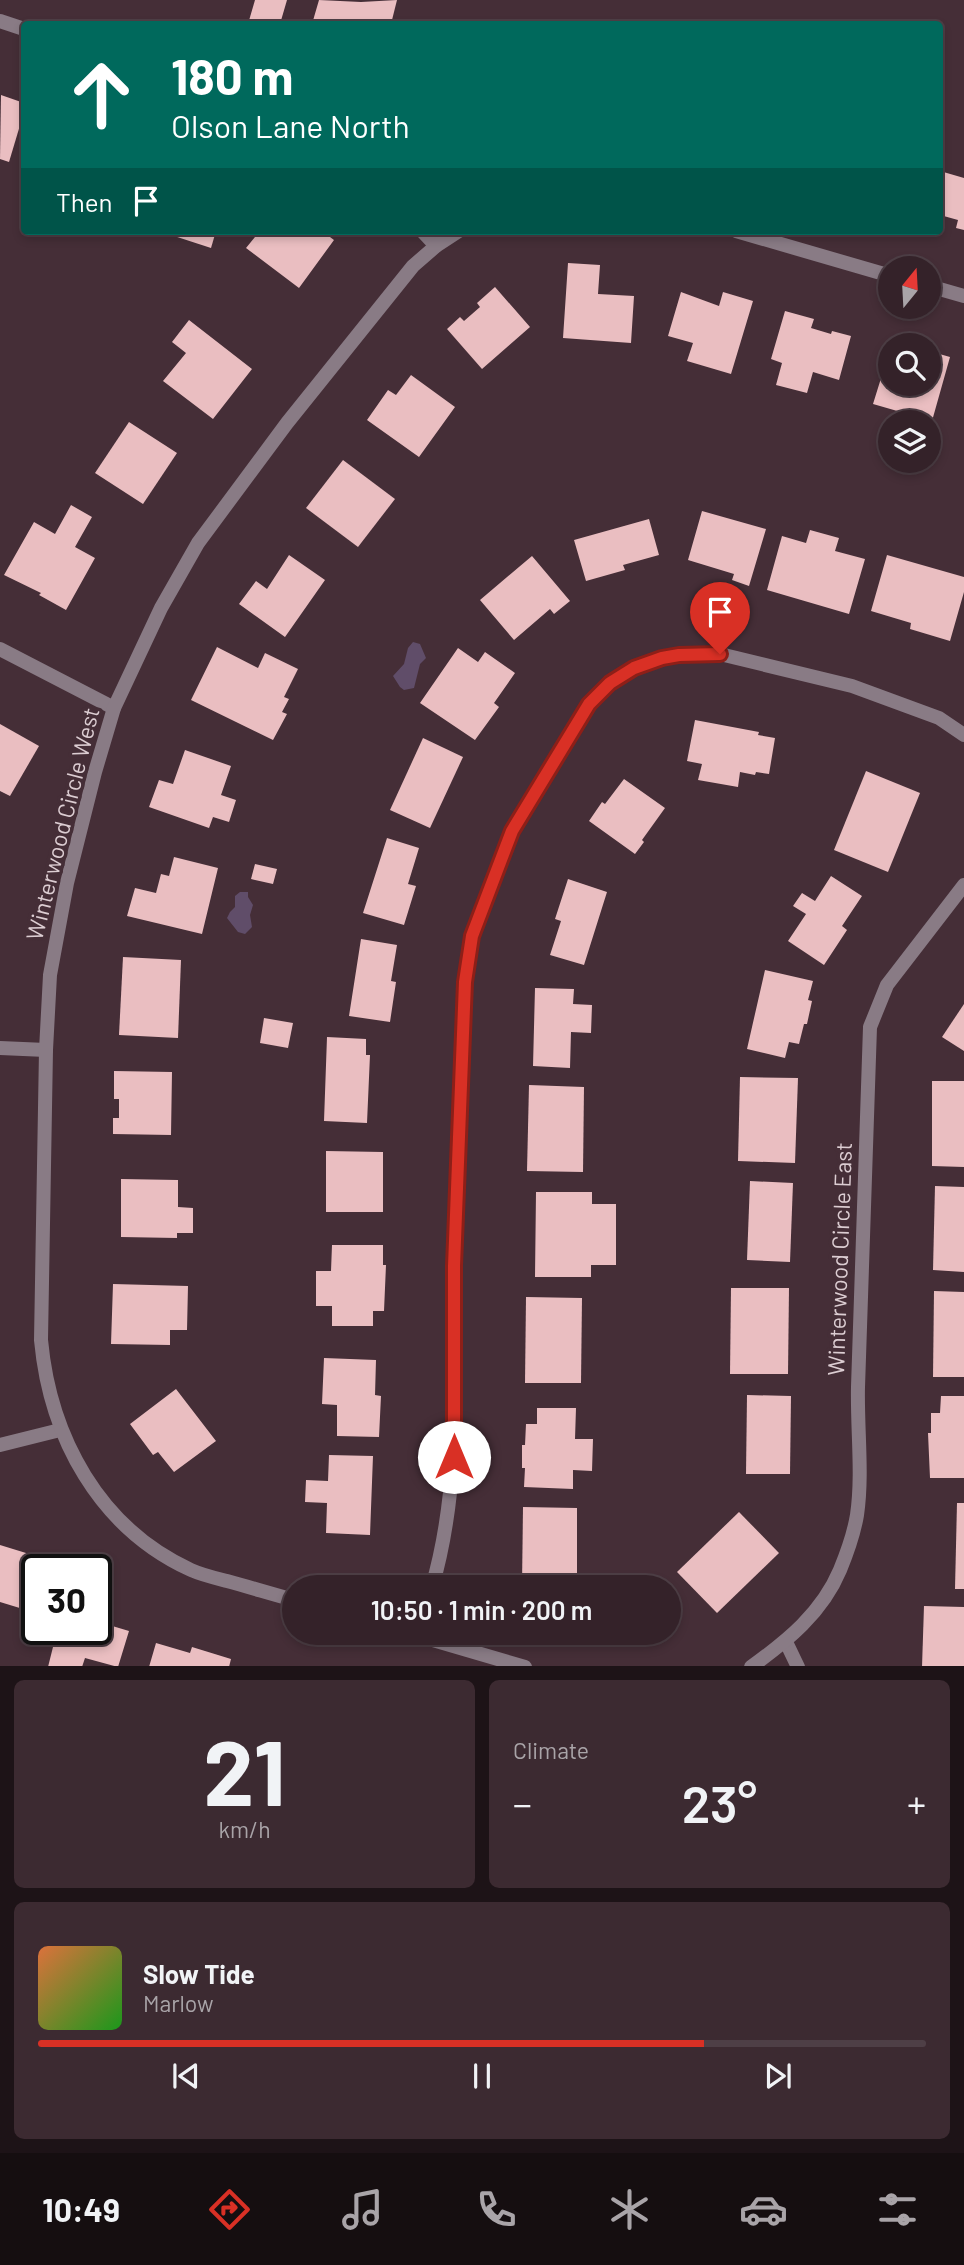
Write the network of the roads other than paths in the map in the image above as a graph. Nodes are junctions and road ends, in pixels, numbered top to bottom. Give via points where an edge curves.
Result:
1 (0, 21) edge
2 (21, 28) edge
3 (426, 235) edge
4 (453, 235) edge
5 (750, 235) edge
6 (436, 246) junction
7 (878, 272) edge
8 (942, 290) edge
9 (964, 296) edge
10 (0, 649) edge
11 (114, 708) junction
12 (964, 735) edge
13 (964, 885) edge
14 (0, 1048) edge
15 (46, 1049) junction
16 (60, 1430) junction
17 (0, 1445) edge
18 (434, 1575) edge
19 (282, 1597) edge
20 (786, 1642) junction
21 (452, 1645) edge
22 (522, 1666) edge
23 (752, 1666) edge
24 (798, 1666) edge

1 - 2 street
3 - 6 street
4 - 6 street, Winterwood Circle West
5 - 7 street
6 - 11 street, Winterwood Circle West via 413,266 312,392 198,543
8 - 9 street
10 - 11 street
11 - 15 street, Winterwood Circle West via 67,883 50,975
12 - 18 street via 939,718 852,686 720,654 679,655 634,668 589,704 512,831 472,936 465,982 454,1266 454,1457
13 - 20 street, Winterwood Circle East via 887,985 870,1027 857,1516 833,1583
14 - 15 street
15 - 16 street, Winterwood Circle West via 41,1340
16 - 17 street
16 - 19 street, Winterwood Circle West via 79,1468 117,1519 152,1548 192,1571
20 - 23 street, Winterwood Circle East
20 - 24 street
21 - 22 street

